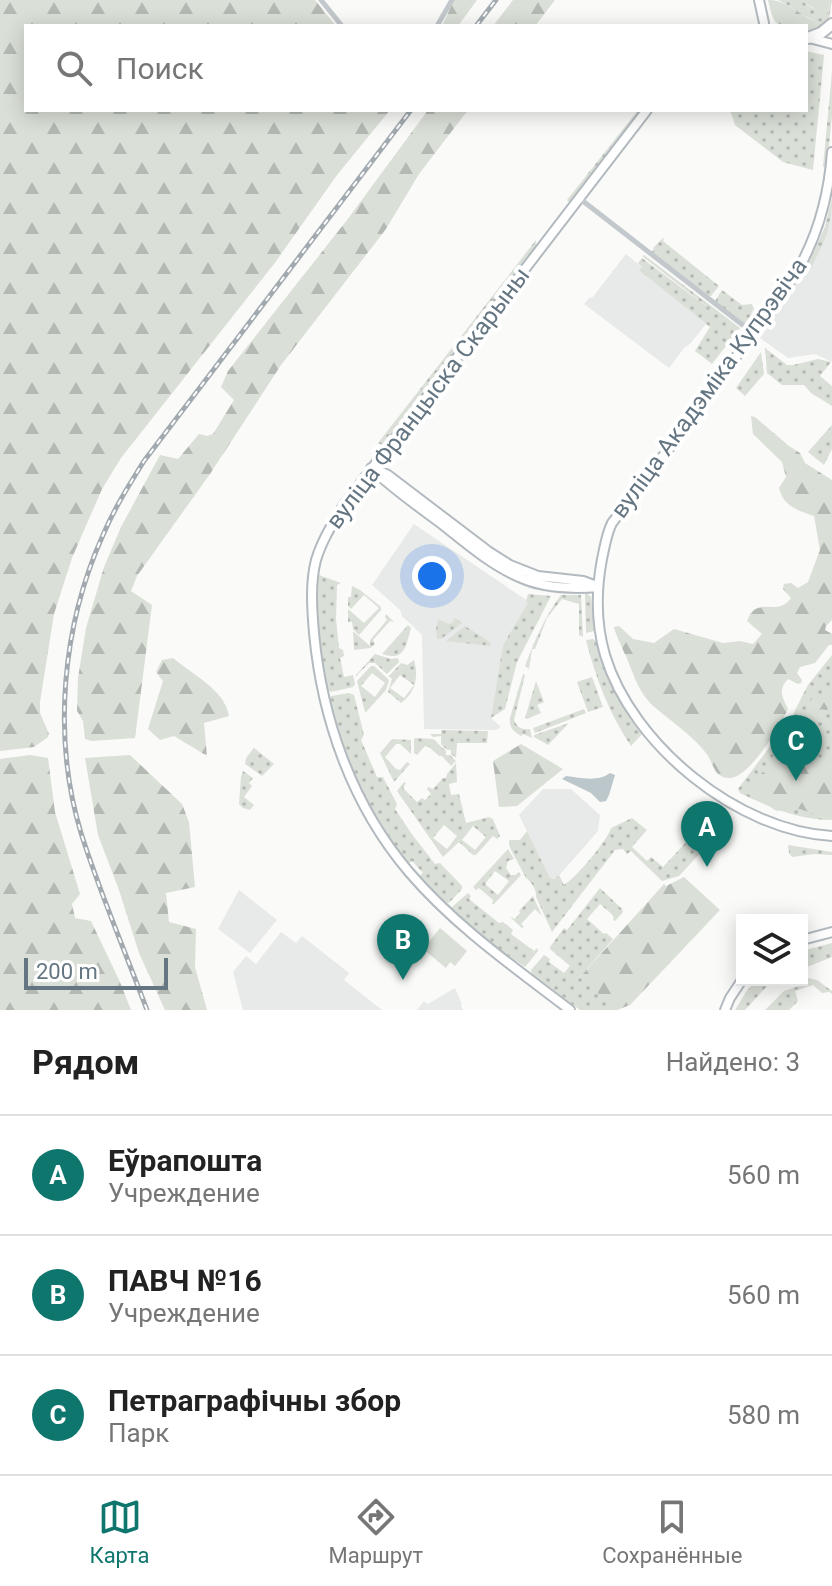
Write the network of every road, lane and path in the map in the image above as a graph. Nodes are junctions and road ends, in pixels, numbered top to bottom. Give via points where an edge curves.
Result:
1 (321, 0) edge
2 (452, 0) edge
3 (759, 0) edge
4 (340, 24) edge
5 (438, 24) edge
6 (765, 24) edge
7 (832, 24) edge
8 (808, 38) edge
9 (808, 38) edge
10 (832, 44) edge
11 (645, 112) edge
12 (832, 152) edge
13 (579, 198) junction
14 (753, 334) junction
15 (371, 468) junction
16 (598, 587) junction
17 (832, 836) edge
18 (832, 932) edge
19 (808, 938) edge
20 (738, 986) edge
21 (570, 1010) edge
22 (725, 1010) edge

1 - 4 street
2 - 5 street
3 - 6 main road
7 - 8 highway
9 - 10 main road
11 - 13 main road, вуліца Францыска Скарыны
12 - 14 main road, вуліца Акадэміка Купрэвіча via 822,212 805,256
13 - 14 street
13 - 15 main road, вуліца Францыска Скарыны
14 - 16 main road, вуліца Акадэміка Купрэвіча via 612,523
15 - 16 main road via 510,565
15 - 21 main road, вуліца Францыска Скарыны via 325,538 315,568 312,613 323,696 336,742 377,828 408,871 459,922
16 - 17 main road, вуліца Акадэміка Купрэвіча via 606,657 621,693 651,736 694,777 752,815 777,826
18 - 19 main road
20 - 22 main road

